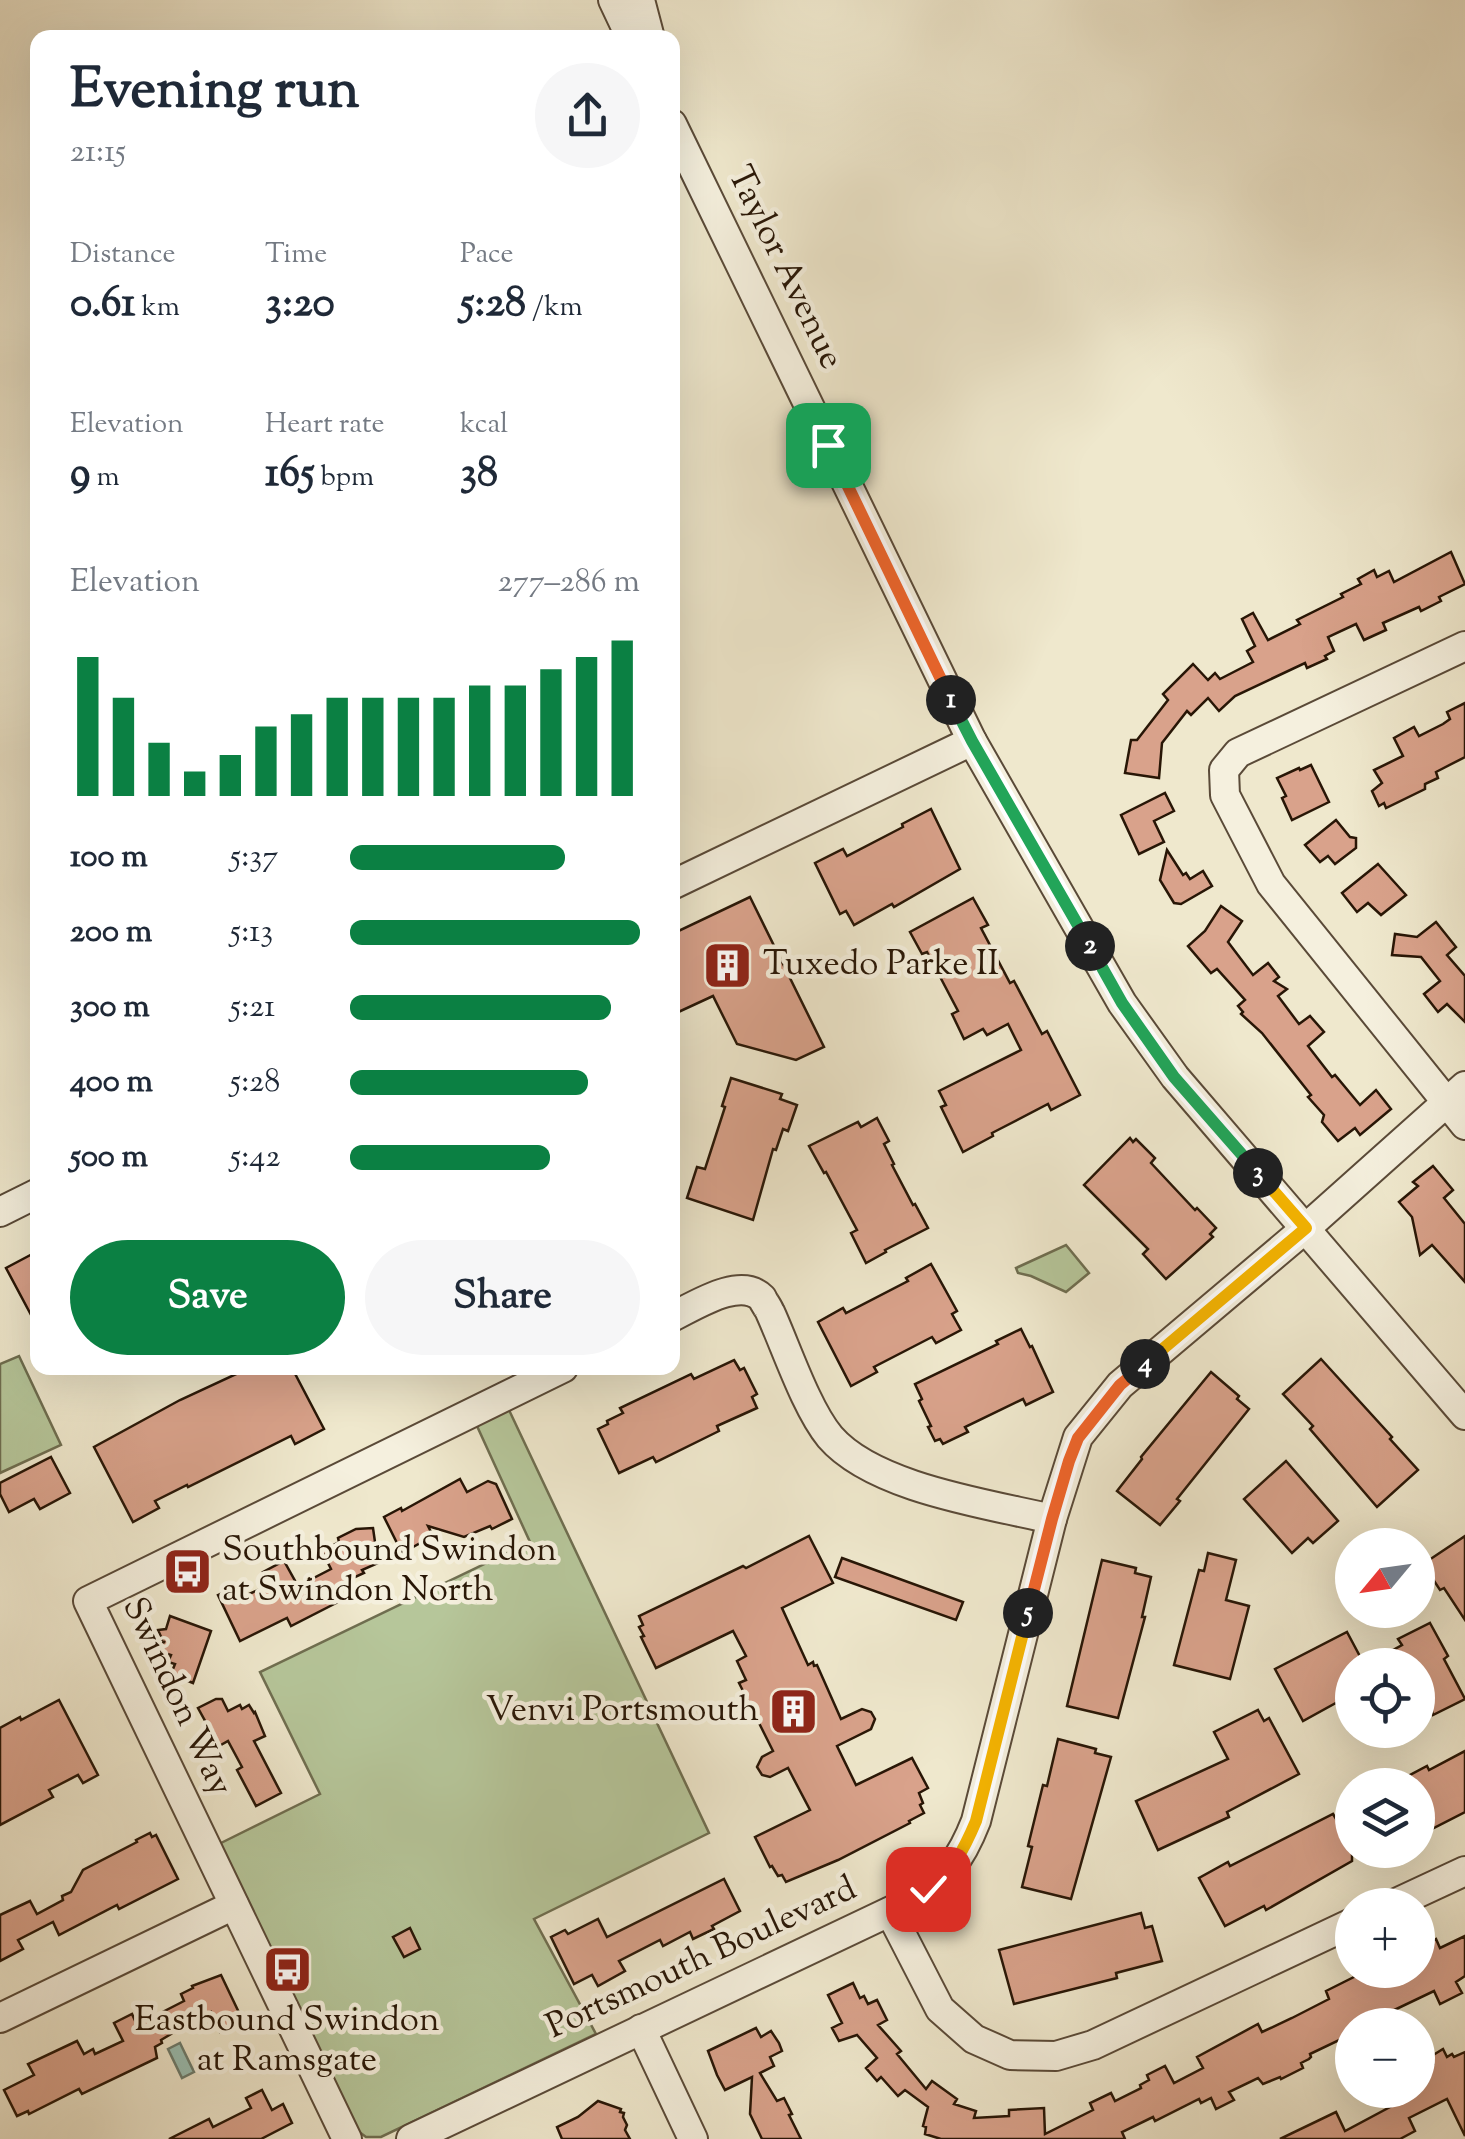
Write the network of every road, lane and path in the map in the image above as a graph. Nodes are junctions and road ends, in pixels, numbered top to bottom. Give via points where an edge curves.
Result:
1 (613, 0) edge
2 (640, 0) edge
3 (627, 30) edge
4 (648, 30) edge
5 (680, 133) edge
6 (680, 140) edge
7 (687, 154) junction
8 (1465, 646) edge
9 (972, 741) junction
10 (680, 881) edge
11 (1456, 1094) edge
12 (1465, 1125) edge
13 (30, 1198) edge
14 (0, 1212) edge
15 (1306, 1228) junction
16 (680, 1313) edge
17 (549, 1375) edge
18 (1465, 1415) edge
19 (1052, 1519) junction
20 (1465, 1870) edge
21 (1427, 1888) edge
22 (234, 1905) junction
23 (890, 1912) junction
24 (1335, 1931) edge
25 (0, 2018) edge
26 (641, 2029) junction
27 (346, 2139) edge
28 (410, 2139) edge
29 (693, 2139) edge

1 - 3 street
2 - 4 street
5 - 7 street, Taylor Avenue
6 - 7 street, Taylor Avenue
7 - 9 street, Taylor Avenue
8 - 11 street via 1238,752 1224,770 1226,795 1271,884
9 - 10 street
9 - 15 street, Taylor Avenue via 1122,1003 1174,1077
11 - 12 street
11 - 15 street, Portsmouth Boulevard
13 - 14 street
15 - 18 street, Taylor Avenue
15 - 19 street, Portsmouth Boulevard via 1102,1405 1078,1438
16 - 19 street via 738,1288 751,1290 770,1312 814,1411 846,1452 899,1482
17 - 22 street, Swindon Way via 88,1601
19 - 23 street, Portsmouth Boulevard via 976,1821 954,1864
20 - 21 street
22 - 25 street
22 - 27 street, Swindon Way
23 - 24 street via 940,2009 974,2039 1010,2055 1056,2056 1094,2045
23 - 26 street, Portsmouth Boulevard
26 - 28 street, Portsmouth Boulevard
26 - 29 street

